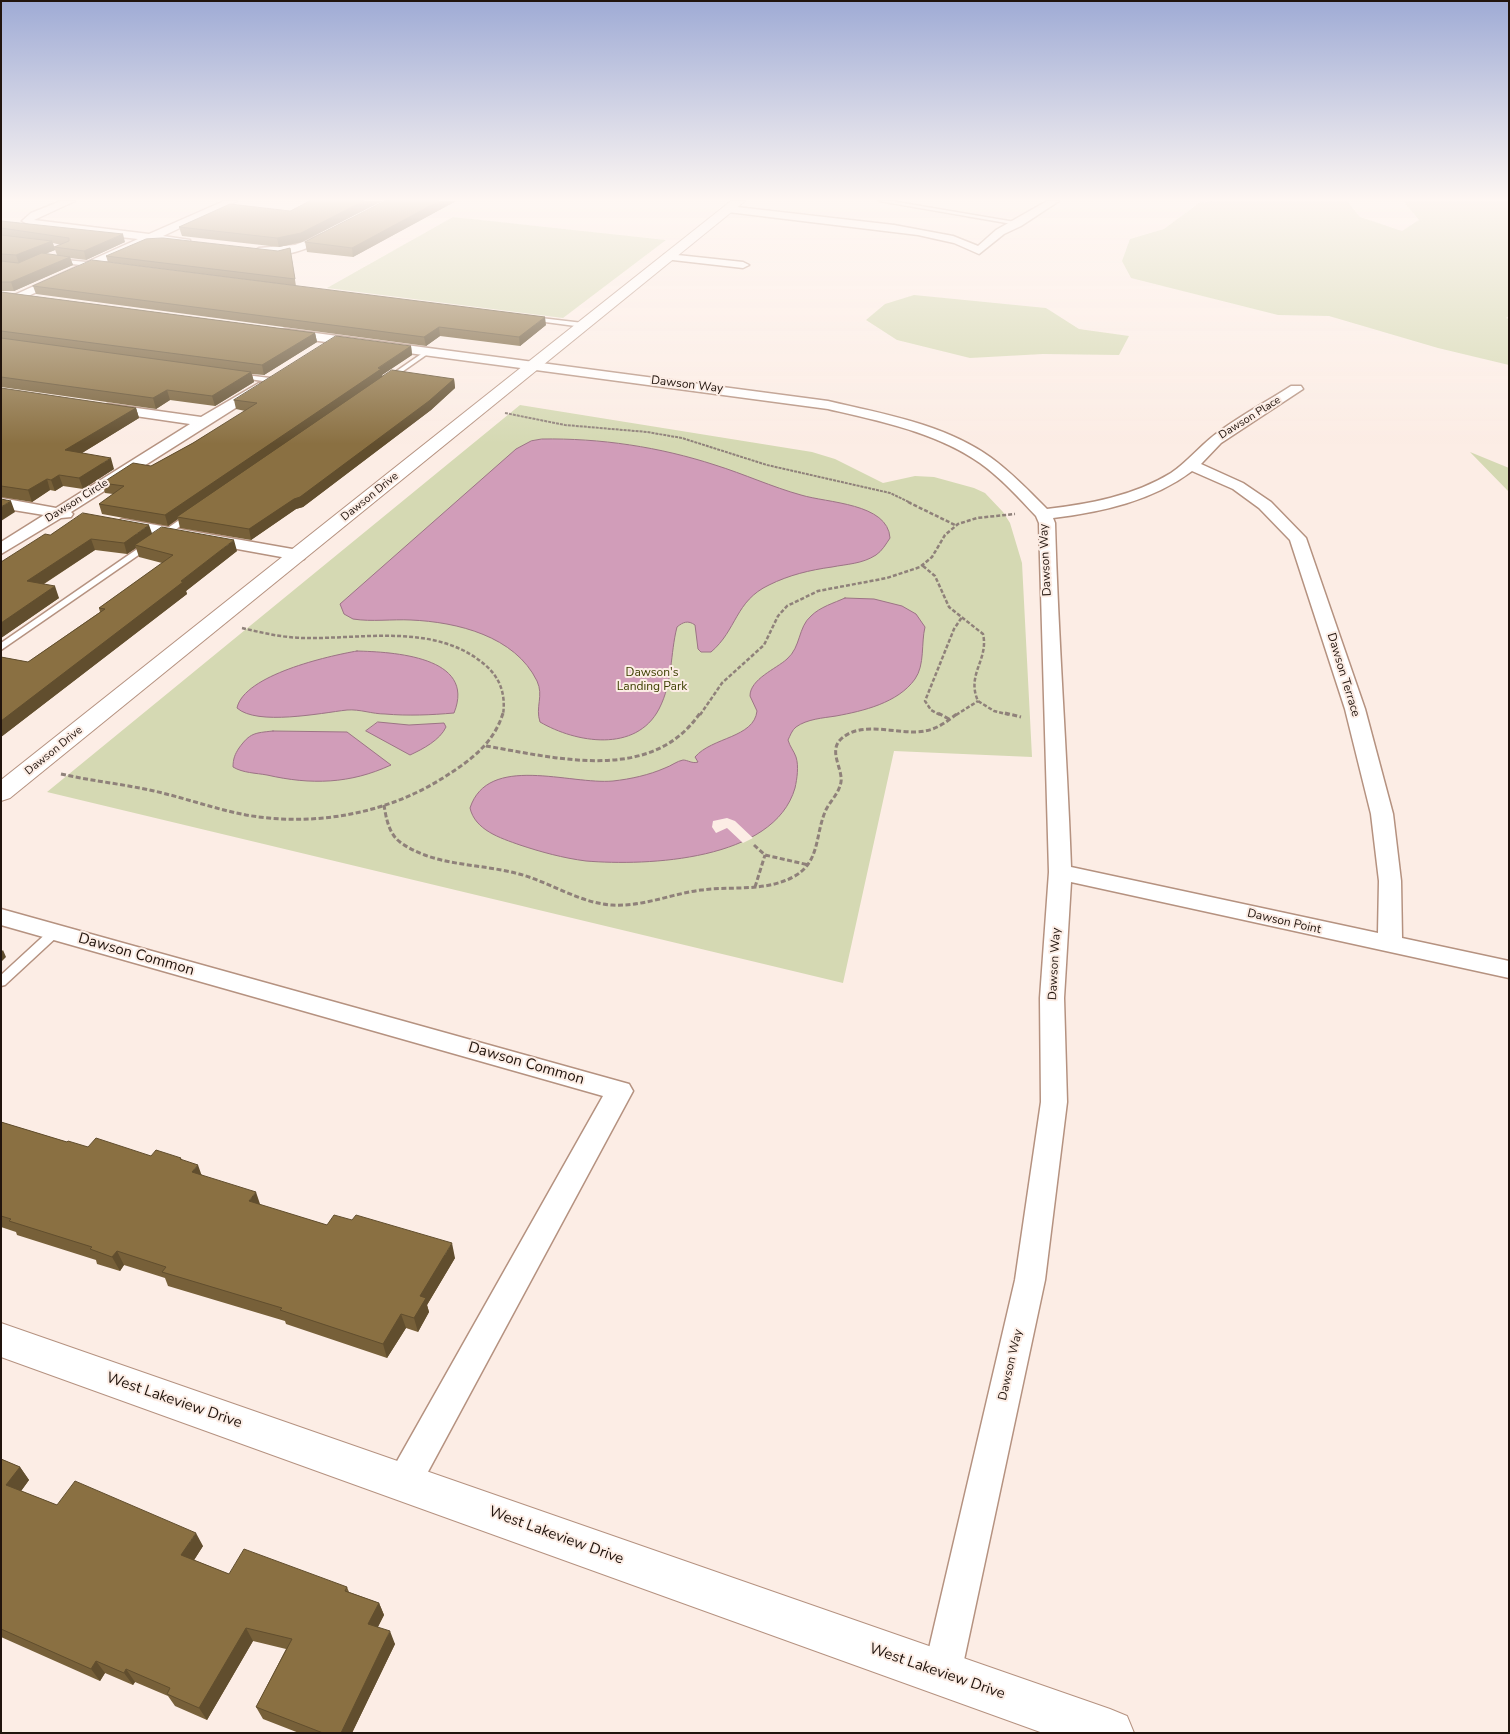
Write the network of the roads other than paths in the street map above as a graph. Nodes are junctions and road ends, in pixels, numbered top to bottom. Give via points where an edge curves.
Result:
1 (54, 282) edge
2 (637, 282) edge
3 (1, 295) edge
4 (17, 297) junction
5 (45, 301) edge
6 (1, 305) edge
7 (526, 318) edge
8 (583, 325) junction
9 (277, 332) edge
10 (335, 339) junction
11 (316, 352) edge
12 (428, 352) junction
13 (532, 365) junction
14 (285, 371) edge
15 (231, 375) edge
16 (270, 380) junction
17 (376, 388) edge
18 (1296, 389) dead end
19 (89, 405) edge
20 (203, 422) junction
21 (1191, 465) junction
22 (1, 503) edge
23 (58, 513) junction
24 (196, 513) edge
25 (1043, 514) junction
26 (78, 517) edge
27 (105, 521) edge
28 (167, 532) junction
29 (1, 548) edge
30 (298, 555) junction
31 (1, 647) edge
32 (1, 793) edge
33 (1060, 872) junction
34 (1, 917) edge
35 (55, 932) junction
36 (1390, 946) junction
37 (1509, 970) edge
38 (1, 982) edge
39 (1, 1340) edge
40 (404, 1482) junction
41 (942, 1674) junction
42 (1110, 1733) edge

1 - 4 street
2 - 8 street, Dawson Drive
3 - 4 street
4 - 5 street
4 - 6 street
7 - 8 lane
8 - 13 street, Dawson Drive
9 - 10 street, Dawson Way
10 - 11 street
10 - 12 street, Dawson Way
12 - 13 street, Dawson Way
12 - 17 lane
13 - 25 street, Dawson Way via 752,393 828,405 889,420 938,436 972,454 1000,472
13 - 30 street, Dawson Drive
14 - 16 street, Dawson Circle
15 - 16 lane
16 - 20 street, Dawson Circle
18 - 21 street, Dawson Place via 1215,440
19 - 20 street
20 - 23 street, Dawson Circle
21 - 25 street, Dawson Place via 1131,497 1074,511
21 - 36 street, Dawson Terrace via 1252,495 1298,538 1354,710 1382,814 1390,881
22 - 23 street
23 - 26 street
23 - 29 street, Dawson Circle
24 - 28 lane
25 - 33 street, Dawson Way via 1047,523
27 - 28 street
28 - 30 street
28 - 31 lane
30 - 32 street, Dawson Drive
33 - 36 street, Dawson Point
33 - 41 street, Dawson Way via 1052,998 1054,1102 1044,1186 1030,1280
34 - 35 street, Dawson Common
35 - 38 lane
35 - 40 street, Dawson Common via 620,1091
36 - 37 street, Dawson Point
39 - 40 street, West Lakeview Drive
40 - 41 street, West Lakeview Drive
41 - 42 street, West Lakeview Drive

